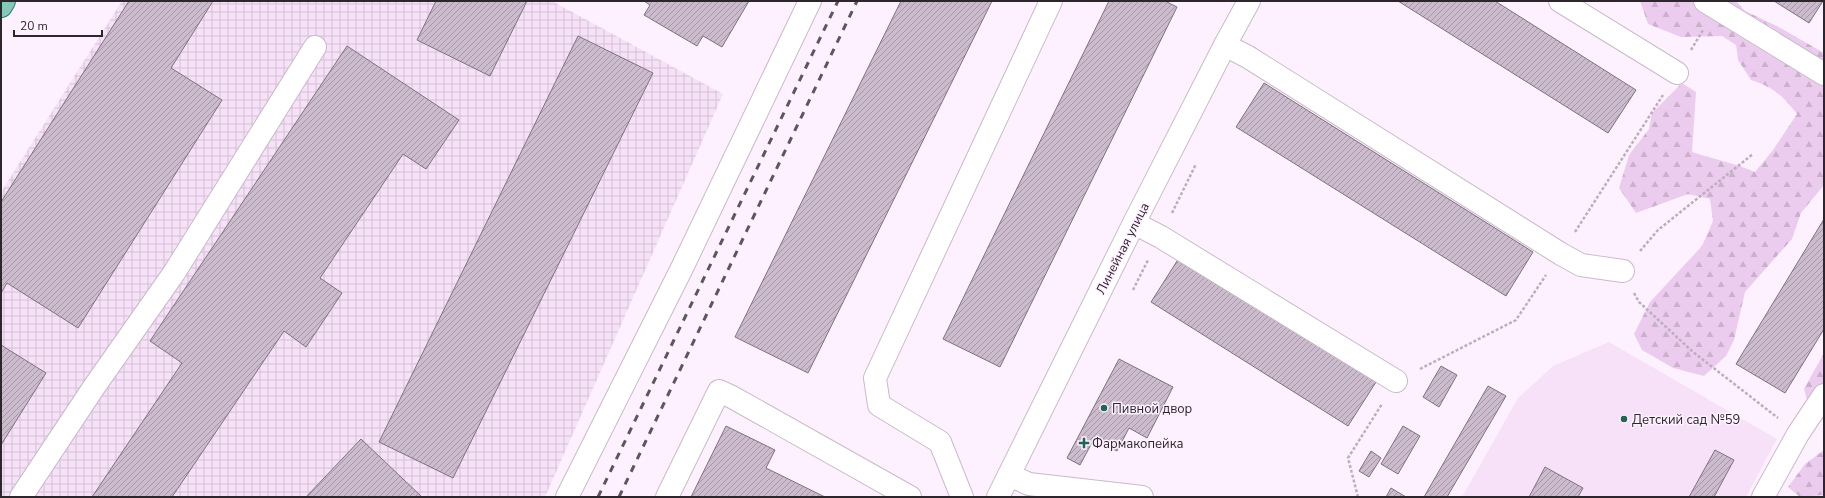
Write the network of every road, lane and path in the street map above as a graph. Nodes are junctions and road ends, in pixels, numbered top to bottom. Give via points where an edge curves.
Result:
1 (4, 1) edge
2 (810, 1) edge
3 (1051, 1) edge
4 (1249, 1) edge
5 (1560, 1) edge
6 (1705, 1) edge
7 (1, 6) edge
8 (1705, 27) dead end
9 (1225, 45) junction
10 (315, 47) dead end
11 (1677, 73) junction
12 (1824, 74) edge
13 (1753, 154) dead end
14 (1134, 223) junction
15 (1561, 254) junction
16 (1623, 271) junction
17 (1396, 381) junction
18 (1824, 395) edge
19 (1798, 434) junction
20 (1009, 475) junction
21 (1766, 496) edge
22 (22, 497) edge
23 (567, 497) edge
24 (667, 497) edge
25 (910, 497) edge
26 (962, 497) edge
27 (998, 497) edge
28 (1142, 497) edge
29 (1358, 497) edge

1 - 7 main road
2 - 23 street via 681,270
3 - 26 street via 875,378 879,405 940,442
4 - 9 street, Линейная улица
5 - 11 street
6 - 12 street
8 - 11 path
9 - 14 street, Линейная улица
9 - 15 street
10 - 22 street via 174,273 94,387
11 - 15 path
13 - 16 path via 1658,230
14 - 17 street
14 - 20 street, Линейная улица
15 - 16 street via 1581,265
15 - 17 path via 1516,320
16 - 19 path via 1638,302 1693,352
17 - 29 path via 1348,458
18 - 19 street
19 - 21 street
20 - 27 street, Линейная улица
20 - 28 street via 1029,484
24 - 25 street via 719,391

